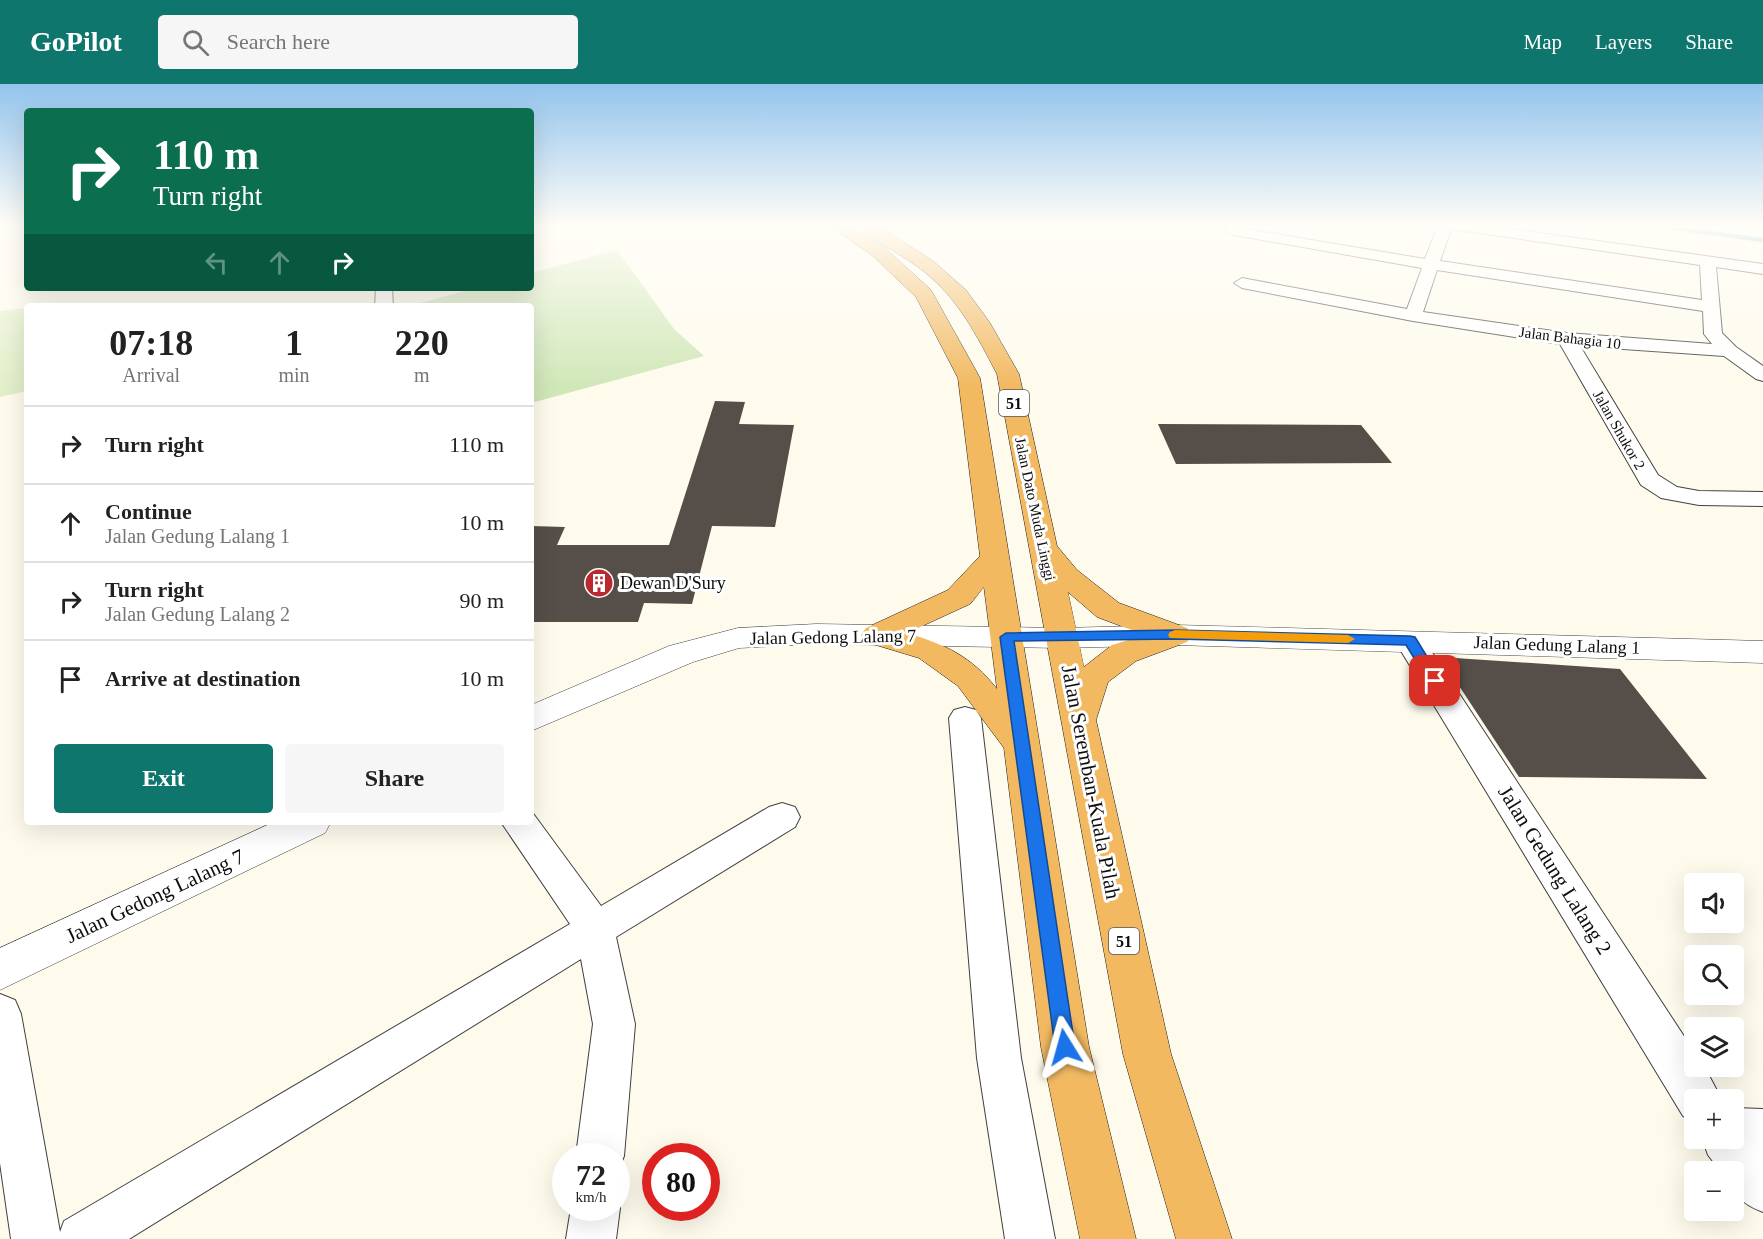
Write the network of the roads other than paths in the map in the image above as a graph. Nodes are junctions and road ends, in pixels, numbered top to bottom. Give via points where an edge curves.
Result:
1 (908, 279) edge
2 (941, 279) edge
3 (1424, 279) edge
4 (1527, 279) edge
5 (1710, 279) edge
6 (1242, 283) dead end
7 (1712, 307) junction
8 (1413, 316) junction
9 (1567, 339) junction
10 (1729, 351) junction
11 (1763, 375) edge
12 (1763, 499) edge
13 (1043, 547) junction
14 (995, 557) junction
15 (877, 635) junction
16 (1176, 635) junction
17 (1006, 637) junction
18 (1062, 638) junction
19 (1410, 640) junction
20 (1763, 652) edge
21 (965, 718) dead end
22 (534, 719) edge
23 (1079, 722) junction
24 (1022, 746) junction
25 (782, 817) dead end
26 (305, 825) edge
27 (521, 825) edge
28 (595, 929) junction
29 (0, 970) edge
30 (0, 1014) edge
31 (1692, 1089) edge
32 (1744, 1131) edge
33 (1763, 1132) edge
34 (601, 1143) edge
35 (1733, 1149) edge
36 (1763, 1188) edge
37 (593, 1221) edge
38 (36, 1239) edge
39 (82, 1239) edge
40 (591, 1239) edge
41 (1030, 1239) edge
42 (1107, 1239) edge
43 (1204, 1239) edge

1 - 14 highway, 51 via 924,294 969,378
2 - 13 highway, Jalan Dato Muda Linggi / 51 via 959,294 977,319 1008,374
3 - 8 street
4 - 7 street
5 - 7 street
6 - 8 street, Jalan Bahagia 10
7 - 10 street via 1713,334
8 - 9 street, Jalan Bahagia 10
9 - 10 street, Jalan Bahagia 10
9 - 12 street, Jalan Shukor 2 via 1649,480 1670,493 1699,498
10 - 11 street
13 - 16 highway via 1067,576 1107,610
13 - 18 highway, Jalan Dato Muda Linggi / 51
14 - 15 highway via 959,597
14 - 17 highway, 51
15 - 17 street, Jalan Gedong Lalang 7
15 - 22 street, Jalan Gedong Lalang 7 via 738,639 681,654
15 - 24 highway via 931,651 970,678
16 - 18 street, Jalan Gedung Lalang 1
16 - 19 street, Jalan Gedung Lalang 1
16 - 23 highway via 1124,653 1093,677
17 - 18 street, Jalan Gedong Lalang 7
17 - 24 highway, 51
18 - 23 highway, Jalan Seremban-Kuala Pilah / 51
19 - 20 street, Jalan Gedung Lalang 1
19 - 31 street, Jalan Gedung Lalang 2
21 - 41 street via 999,1058
23 - 43 highway, Jalan Seremban-Kuala Pilah / 51 via 1147,1054
24 - 42 highway, 51 via 1065,1047
25 - 28 street
26 - 29 street, Jalan Gedong Lalang 7
27 - 28 street
28 - 34 street via 614,1024
28 - 39 street
30 - 38 street
32 - 33 street
35 - 36 street
37 - 40 street

